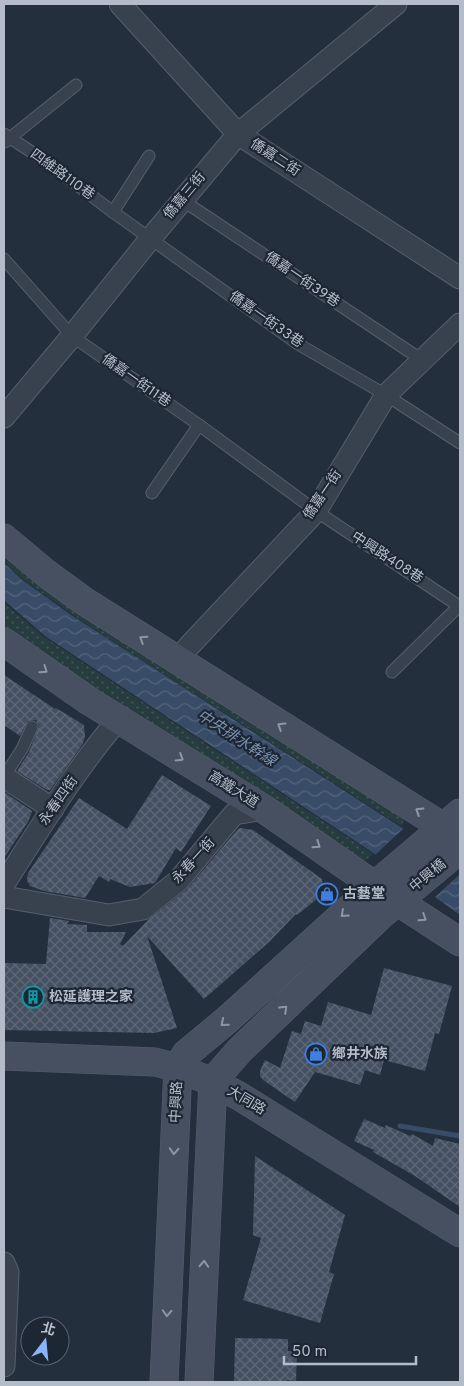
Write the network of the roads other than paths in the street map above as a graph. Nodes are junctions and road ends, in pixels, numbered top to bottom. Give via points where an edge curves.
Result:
1 (120, 4) edge
2 (396, 4) edge
3 (76, 85) dead end
4 (238, 134) junction
5 (6, 139) edge
6 (149, 156) dead end
7 (182, 200) junction
8 (113, 212) junction
9 (150, 239) junction
10 (4, 259) edge
11 (460, 278) edge
12 (460, 324) edge
13 (72, 336) junction
14 (422, 360) junction
15 (386, 395) junction
16 (4, 417) edge
17 (199, 425) junction
18 (460, 443) edge
19 (152, 493) dead end
20 (316, 511) junction
21 (4, 538) edge
22 (460, 605) edge
23 (4, 642) edge
24 (177, 661) junction
25 (392, 672) dead end
26 (118, 720) junction
27 (32, 727) dead end
28 (6, 778) edge
29 (52, 808) junction
30 (264, 809) junction
31 (451, 838) edge
32 (377, 883) junction
33 (4, 884) edge
34 (4, 896) edge
35 (401, 898) junction
36 (460, 942) edge
37 (4, 1056) edge
38 (178, 1067) junction
39 (213, 1081) junction
40 (460, 1233) edge
41 (4, 1263) edge
42 (4, 1366) edge
43 (164, 1382) edge
44 (198, 1382) edge

1 - 4 street, 僑嘉二街
2 - 4 street, 僑嘉三街
3 - 5 lane, 四維路110巷
4 - 7 street, 僑嘉三街
4 - 11 street, 僑嘉二街
5 - 8 lane, 四維路110巷 via 44,160
6 - 8 lane
7 - 9 street, 僑嘉三街
7 - 14 lane, 僑嘉一街39巷
8 - 9 lane, 四維路110巷
9 - 13 street, 僑嘉三街
9 - 15 lane, 僑嘉一街33巷 via 298,344
10 - 13 lane, 僑嘉一街11巷
12 - 14 street, 僑嘉一街
13 - 16 street, 僑嘉三街
13 - 17 lane, 僑嘉一街11巷
14 - 15 street, 僑嘉一街
15 - 18 lane
15 - 20 street, 僑嘉一街
17 - 19 lane
17 - 20 lane, 僑嘉一街11巷
20 - 22 lane, 中興路408巷
20 - 24 street, 僑嘉一街
24 -> 21 street via 84,601
22 - 25 lane, 中興路408巷
23 -> 26 street, 高鐵大道
31 -> 24 street
26 - 29 street, 永春四街
26 -> 30 street, 高鐵大道
27 - 28 lane
28 - 29 street
29 - 33 street, 永春四街
30 -> 32 street, 高鐵大道
30 - 34 street, 永春一街 via 234,814 178,881 143,909 109,915
31 - 32 street, 中興橋
31 - 35 street, 中興橋
32 - 35 street, 高鐵大道
32 -> 38 street, 中興路 via 186,1054
35 -> 36 street, 高鐵大道
39 -> 35 street via 239,1051
37 - 38 street, 大同路 via 155,1062
38 - 39 street, 大同路
38 -> 43 street, 中興路
39 - 40 street, 大同路
44 -> 39 street
41 - 42 street via 8,1272

